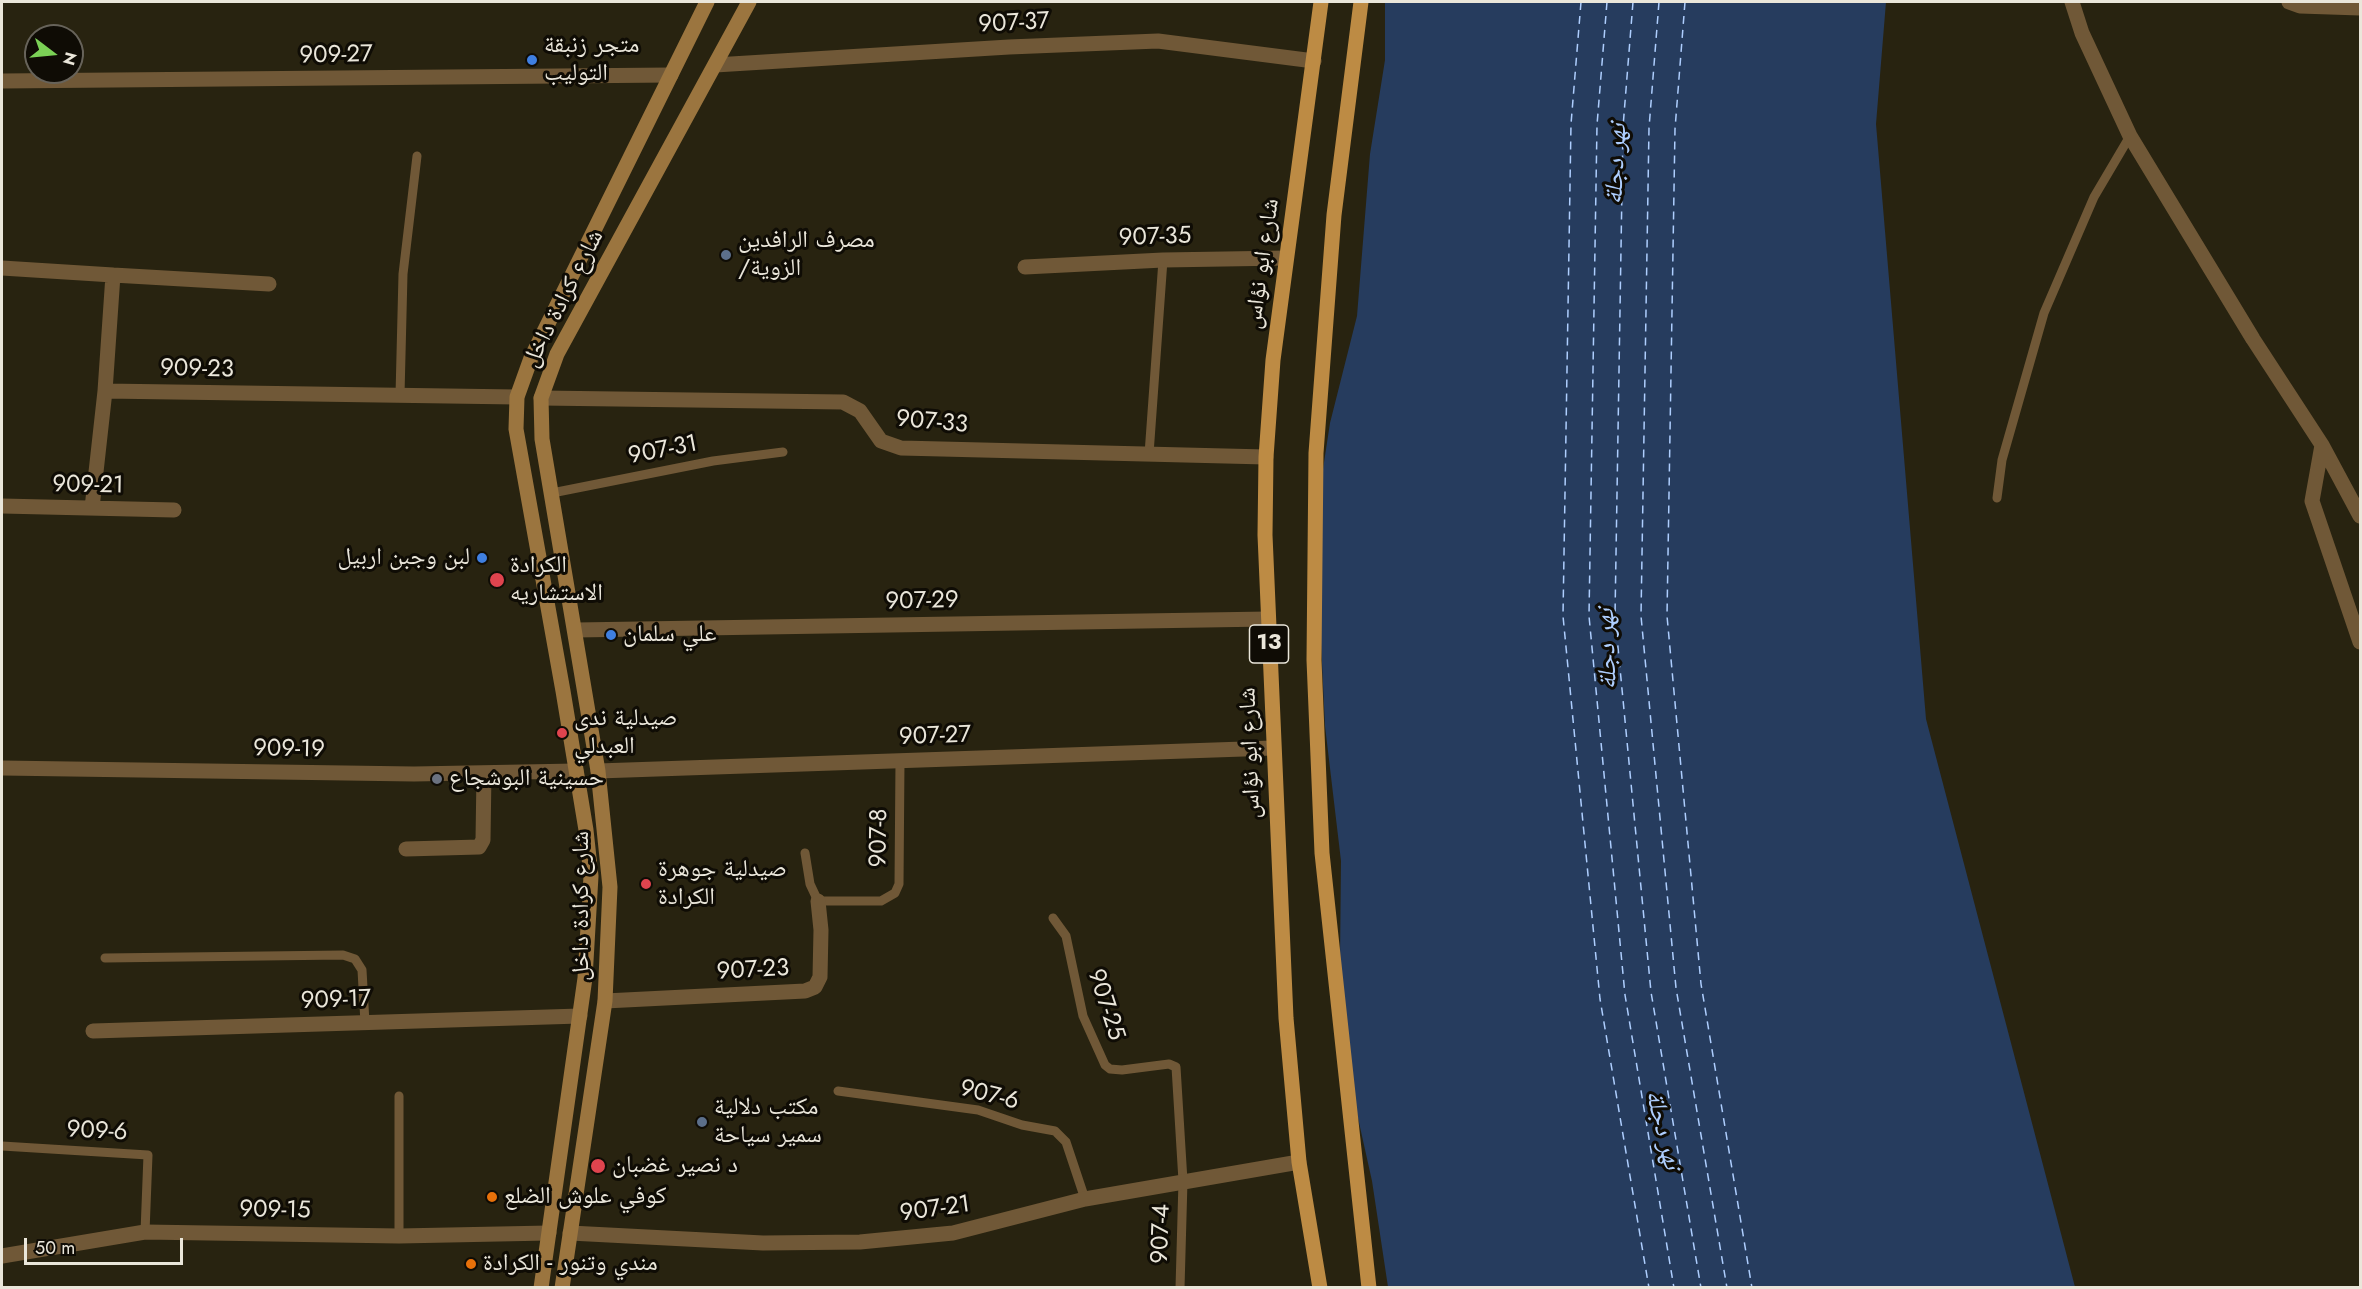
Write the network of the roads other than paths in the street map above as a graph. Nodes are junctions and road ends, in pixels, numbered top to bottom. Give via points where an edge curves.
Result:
1 (707, 2) edge
2 (749, 2) edge
3 (1321, 2) edge
4 (1361, 2) edge
5 (2072, 2) edge
6 (2289, 2) edge
7 (2361, 8) edge
8 (1314, 61) junction
9 (715, 65) junction
10 (671, 75) junction
11 (2, 81) edge
12 (2130, 136) junction
13 (417, 156) dead end
14 (1286, 258) junction
15 (1163, 260) junction
16 (1025, 267) dead end
17 (2, 268) edge
18 (113, 275) junction
19 (269, 284) dead end
20 (105, 392) junction
21 (400, 395) junction
22 (517, 397) junction
23 (541, 398) junction
24 (2322, 445) junction
25 (783, 452) dead end
26 (1149, 454) junction
27 (1266, 457) junction
28 (552, 493) junction
29 (1997, 498) dead end
30 (2, 506) edge
31 (92, 508) junction
32 (174, 510) dead end
33 (2361, 516) edge
34 (1268, 619) junction
35 (576, 630) junction
36 (2361, 642) edge
37 (1273, 748) junction
38 (900, 761) junction
39 (2, 768) edge
40 (576, 771) junction
41 (598, 771) junction
42 (484, 773) junction
43 (406, 849) dead end
44 (805, 853) dead end
45 (818, 901) junction
46 (1053, 918) dead end
47 (105, 958) dead end
48 (605, 1001) junction
49 (580, 1016) junction
50 (365, 1023) junction
51 (93, 1031) dead end
52 (838, 1091) dead end
53 (399, 1096) dead end
54 (2, 1146) edge
55 (1299, 1162) junction
56 (1183, 1181) junction
57 (1086, 1199) junction
58 (145, 1232) junction
59 (549, 1233) junction
60 (570, 1233) junction
61 (399, 1236) junction
62 (2, 1256) edge
63 (541, 1287) edge
64 (562, 1287) edge
65 (1180, 1287) edge
66 (1320, 1287) edge
67 (1369, 1287) edge

1 - 10 main road, شارع كرادة داخل
2 - 9 main road, شارع كرادة داخل
3 - 8 main road, شارع ابو نؤاس / 13
4 - 67 main road, 13 via 1334,215 1316,453 1314,660 1322,853
5 - 12 street via 2082,33
6 - 7 street via 2300,6
8 - 9 street, 907-37 via 1158,41 1009,46
8 - 14 main road, شارع ابو نؤاس / 13
9 - 23 main road, شارع كرادة داخل via 557,354
10 - 11 street, 909-27
10 - 22 main road, شارع كرادة داخل via 531,358
12 - 24 street
12 - 29 lane via 2094,197 2044,313 2002,460
13 - 21 lane via 403,274
14 - 15 street, 907-35
14 - 27 main road, شارع ابو نؤاس / 13
15 - 16 street, 907-35
15 - 26 lane
17 - 18 street
18 - 19 street
18 - 20 street
20 - 21 street, 909-23
20 - 31 street
21 - 22 street, 909-23
22 - 40 main road, شارع كرادة داخل via 516,429
23 - 26 street, 907-33 via 843,402 860,411 881,441 901,448
23 - 28 main road, شارع كرادة داخل via 542,439
24 - 33 street
24 - 36 street via 2312,501
25 - 28 lane, 907-31 via 713,461
26 - 27 street, 907-33
27 - 34 main road, شارع ابو نؤاس / 13
28 - 35 main road, شارع كرادة داخل
30 - 31 street, 909-21
31 - 32 street, 909-21
34 - 35 street, 907-29
34 - 37 main road, شارع ابو نؤاس / 13
35 - 41 main road, شارع كرادة داخل
37 - 38 street, 907-27
37 - 55 main road, شارع ابو نؤاس / 13 via 1286,1018
38 - 41 street, 907-27
38 - 45 lane, 907-8 via 899,884 895,893 881,901
39 - 42 street, 909-19
40 - 42 street, 909-19
40 - 49 main road, شارع كرادة داخل via 591,876
41 - 48 main road, شارع كرادة داخل via 610,887
42 - 43 street via 483,840 479,847
44 - 45 lane via 810,884
45 - 48 street, 907-23 via 820,977 815,987 805,991
46 - 56 lane, 907-25 via 1066,936 1083,1016 1104,1065 1122,1070 1169,1064 1176,1067
47 - 50 lane via 355,958 363,970
48 - 60 main road, شارع كرادة داخل
49 - 50 street, 909-17
49 - 59 main road, شارع كرادة داخل
50 - 51 street, 909-17
52 - 57 lane, 907-6 via 978,1110 1055,1131 1066,1142
53 - 61 lane
54 - 58 lane, 909-6 via 148,1155
55 - 56 street, 907-21
55 - 66 main road, شارع ابو نؤاس / 13
56 - 57 street, 907-21
56 - 65 lane, 907-4
57 - 60 street, 907-21 via 953,1233 860,1242 763,1243
58 - 61 street, 909-15
58 - 62 street, 909-15
59 - 61 street, 909-15
59 - 63 main road, شارع كرادة داخل
60 - 64 main road, شارع كرادة داخل

